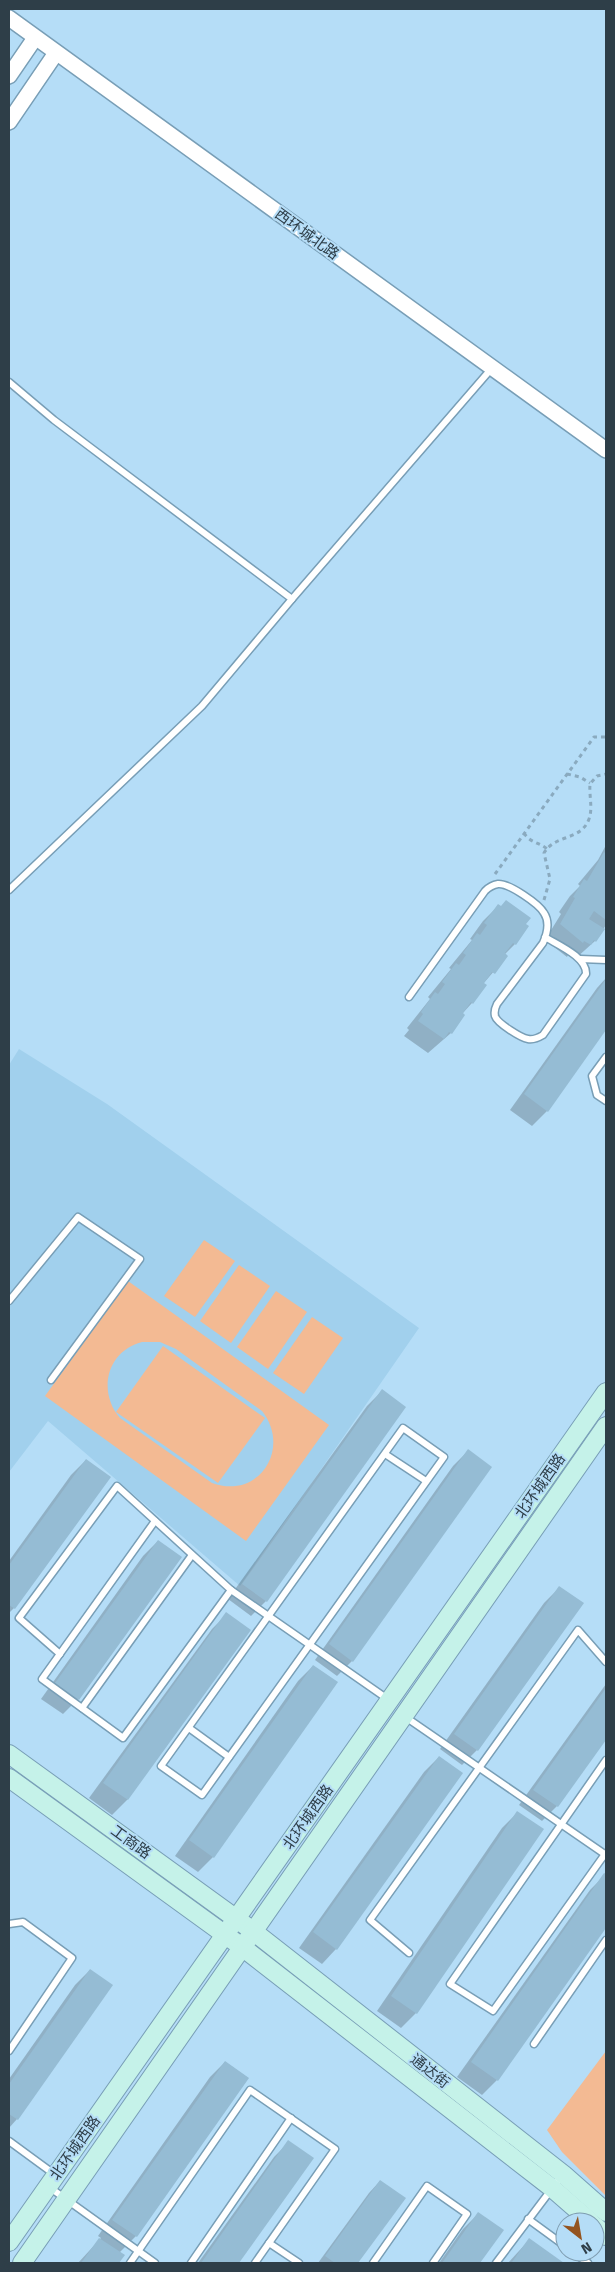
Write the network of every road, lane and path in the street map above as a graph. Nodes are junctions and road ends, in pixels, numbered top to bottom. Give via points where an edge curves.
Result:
1 (9, 18) edge
2 (35, 38) junction
3 (56, 53) junction
4 (9, 76) edge
5 (9, 122) edge
6 (492, 368) junction
7 (9, 382) edge
8 (606, 450) edge
9 (292, 599) junction
10 (606, 737) edge
11 (567, 774) junction
12 (606, 774) edge
13 (590, 783) junction
14 (524, 833) junction
15 (547, 849) junction
16 (498, 884) junction
17 (9, 890) edge
18 (540, 908) junction
19 (545, 937) junction
20 (579, 959) junction
21 (606, 960) edge
22 (409, 996) dead end
23 (606, 1057) edge
24 (606, 1101) edge
25 (9, 1301) edge
26 (51, 1380) dead end
27 (606, 1392) edge
28 (606, 1426) edge
29 (385, 1454) junction
30 (426, 1482) junction
31 (155, 1521) junction
32 (192, 1555) junction
33 (231, 1590) junction
34 (269, 1616) junction
35 (310, 1644) junction
36 (60, 1654) junction
37 (606, 1662) edge
38 (390, 1701) junction
39 (82, 1708) junction
40 (403, 1716) junction
41 (189, 1728) junction
42 (9, 1754) edge
43 (229, 1757) junction
44 (606, 1760) edge
45 (479, 1768) junction
46 (9, 1778) edge
47 (560, 1824) junction
48 (605, 1855) edge
49 (237, 1919) junction
50 (9, 1924) edge
51 (253, 1931) junction
52 (226, 1935) junction
53 (606, 1940) edge
54 (242, 1947) junction
55 (408, 1954) dead end
56 (534, 2044) dead end
57 (9, 2051) edge
58 (291, 2118) junction
59 (9, 2141) edge
60 (563, 2174) junction
61 (52, 2181) junction
62 (552, 2188) junction
63 (66, 2199) junction
64 (580, 2212) edge
65 (606, 2212) edge
66 (528, 2219) junction
67 (555, 2239) edge
68 (9, 2242) edge
69 (269, 2243) junction
70 (138, 2251) junction
71 (22, 2263) edge
72 (130, 2263) edge
73 (155, 2263) edge
74 (191, 2263) edge
75 (255, 2263) edge
76 (299, 2263) edge
77 (373, 2263) edge
78 (433, 2263) edge
79 (496, 2263) edge

1 - 2 street, 西环城北路
2 - 3 street, 西环城北路
2 - 4 street
3 - 5 street
3 - 6 street, 西环城北路
6 - 8 street, 西环城北路
6 - 9 lane
7 - 9 lane via 54,420
9 - 17 lane via 202,706
10 - 11 path via 594,737
11 - 13 path
11 - 14 path
12 - 13 path via 597,776
13 - 15 path via 591,811 585,828 578,834 553,842
14 - 15 path via 530,841
14 - 16 path via 495,872
15 - 18 path via 544,860 550,879 549,889
16 - 18 lane via 512,888
16 - 22 lane via 485,891
18 - 19 lane via 545,914 548,932
19 - 20 lane
19 - 20 lane via 495,1010 498,1020 522,1037 533,1039 543,1035 584,980 586,969
20 - 21 lane
23 - 24 lane via 592,1076 597,1094
25 - 26 lane via 78,1217 140,1259
27 - 38 main road, 北环城西路
28 - 40 main road, 北环城西路
29 - 30 lane
29 - 30 lane via 404,1428 444,1457
29 - 34 lane
30 - 35 lane
31 - 32 lane
31 - 36 lane
31 - 36 lane via 117,1486 19,1618
32 - 33 lane
32 - 39 lane
33 - 34 lane
33 - 39 lane via 122,1738
34 - 35 lane
34 - 41 lane
35 - 38 lane
35 - 43 lane
36 - 39 lane via 42,1679
37 - 45 lane via 578,1630
38 - 49 main road, 北环城西路
40 - 45 lane
40 - 51 main road, 北环城西路
41 - 43 lane
41 - 43 lane via 162,1766 202,1795
42 - 49 main road, 工商路
44 - 47 lane
45 - 47 lane
45 - 55 lane via 370,1920
46 - 52 main road, 工商路
47 - 48 lane
47 - 48 lane via 450,1984 493,2011
49 - 51 main road, 工商路
49 - 52 main road, 北环城西路
50 - 57 lane via 23,1922 72,1958
51 - 54 main road, 北环城西路
51 - 60 main road, 通达街
52 - 54 main road, 工商路
52 - 61 main road, 北环城西路
53 - 56 lane
54 - 62 main road, 通达街
54 - 63 main road, 北环城西路
58 - 69 lane via 336,2149
58 - 70 lane via 250,2090
58 - 74 lane
59 - 61 lane
60 - 62 lane
60 - 65 main road, 通达街
61 - 63 lane
61 - 68 main road, 北环城西路
62 - 64 main road, 通达街
62 - 66 lane
63 - 70 lane
63 - 71 main road, 北环城西路
66 - 67 lane
66 - 79 lane
69 - 75 lane
69 - 76 lane
70 - 72 lane
70 - 73 lane
77 - 78 lane via 427,2186 467,2214

